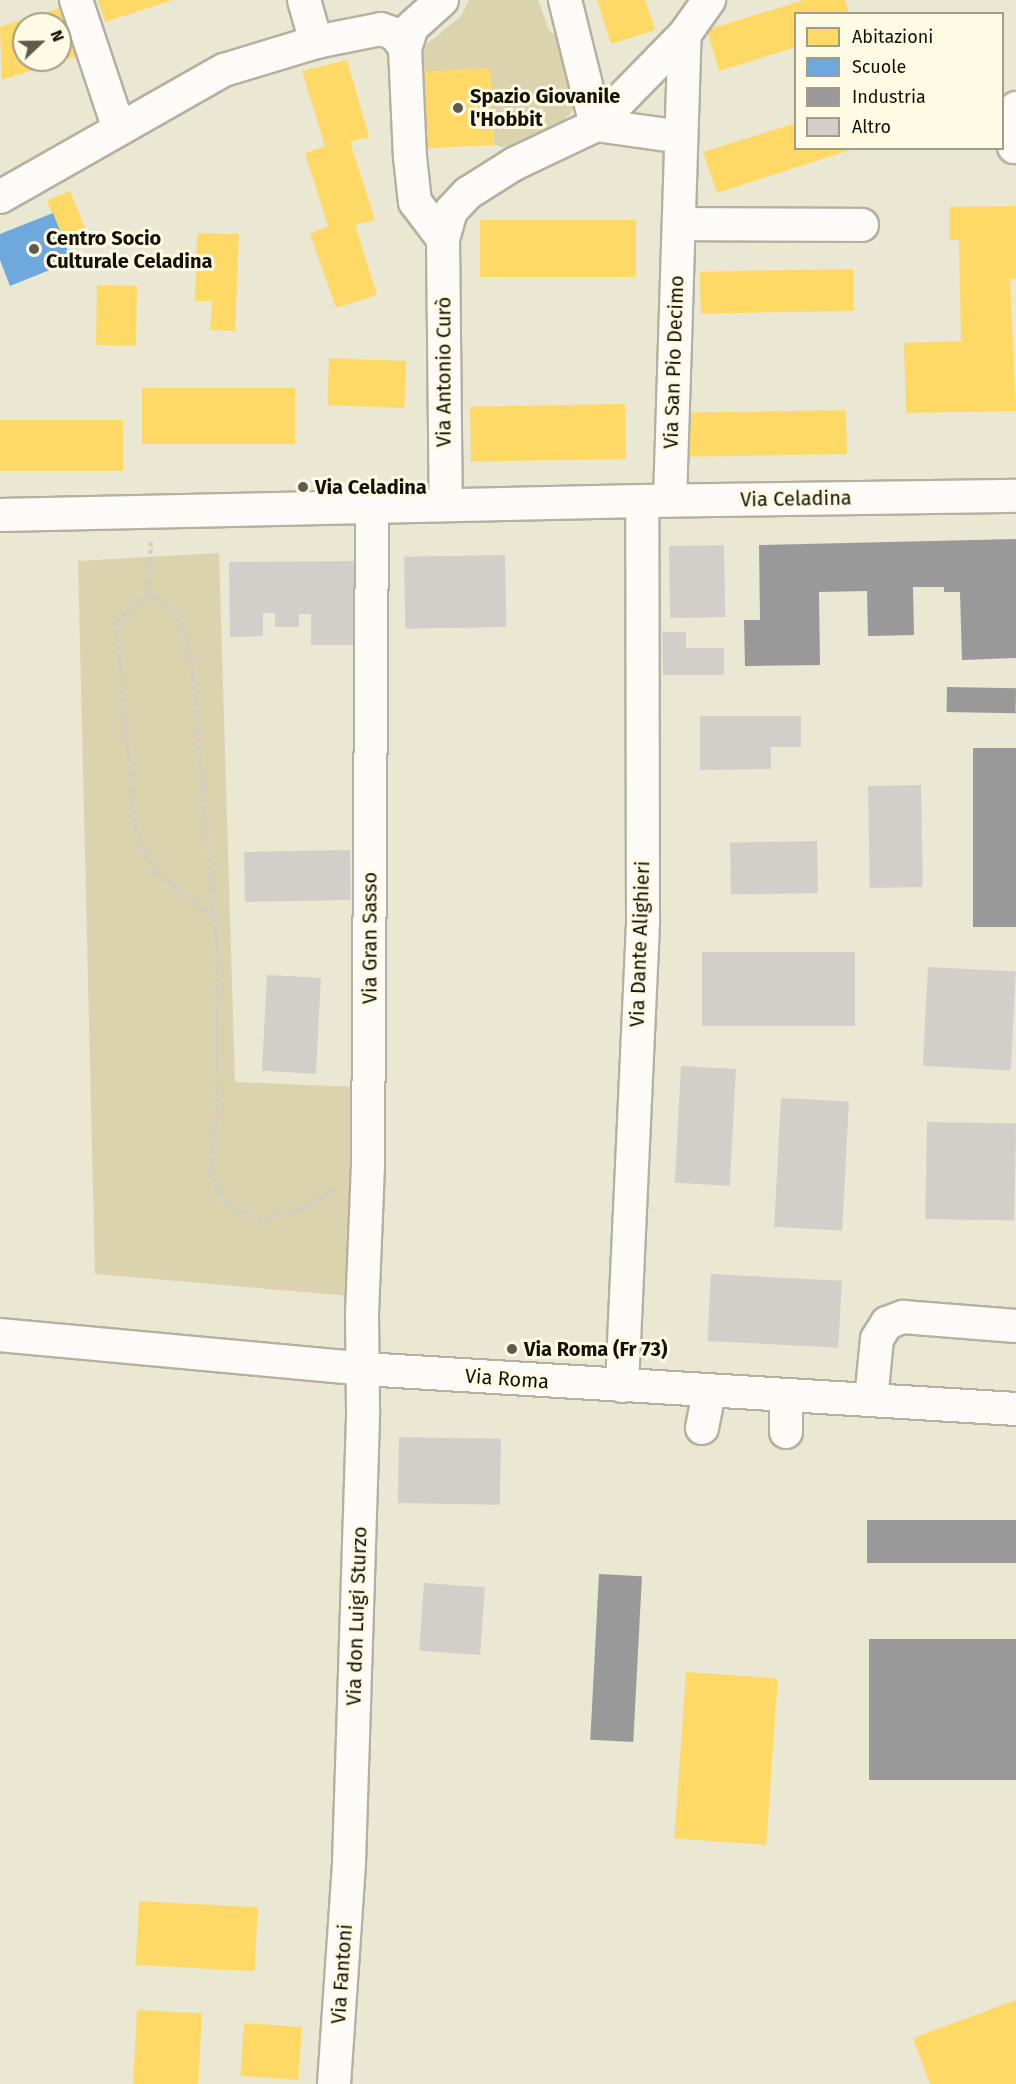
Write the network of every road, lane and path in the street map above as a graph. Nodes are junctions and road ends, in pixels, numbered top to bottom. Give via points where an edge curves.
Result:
1 (76, 0) edge
2 (304, 0) edge
3 (442, 0) edge
4 (565, 0) edge
5 (698, 13) edge
6 (316, 42) junction
7 (405, 48) junction
8 (1016, 108) edge
9 (596, 125) junction
10 (119, 129) junction
11 (681, 137) junction
12 (1014, 147) dead end
13 (0, 196) edge
14 (679, 224) junction
15 (862, 225) dead end
16 (443, 239) junction
17 (1016, 496) edge
18 (656, 501) junction
19 (446, 505) junction
20 (372, 507) junction
21 (152, 512) junction
22 (0, 516) edge
23 (148, 594) junction
24 (212, 915) junction
25 (368, 1166) junction
26 (1016, 1326) edge
27 (0, 1335) edge
28 (364, 1369) junction
29 (622, 1386) junction
30 (709, 1391) junction
31 (786, 1396) junction
32 (871, 1400) junction
33 (1016, 1409) edge
34 (702, 1428) dead end
35 (786, 1432) dead end
36 (349, 1863) joint
37 (334, 2084) edge

1 - 10 street
2 - 6 street
3 - 7 street via 412,27
4 - 9 street
5 - 9 street, Via San Pio Decimo
5 - 11 street, Via San Pio Decimo
6 - 7 street via 381,29 394,34
6 - 10 street via 224,70
7 - 16 street via 415,202
8 - 12 street
9 - 11 street
9 - 16 street, Via Antonio Curò via 514,164 468,193 451,211
10 - 13 street
11 - 14 street, Via San Pio Decimo
14 - 15 street
14 - 18 street, Via San Pio Decimo
16 - 19 street, Via Antonio Curò
17 - 18 street, Via Celadina
18 - 19 street, Via Celadina
18 - 29 street, Via Dante Alighieri via 643,919
19 - 20 street, Via Celadina
20 - 21 street, Via Celadina
20 - 25 street, Via Gran Sasso
21 - 22 street, Via Celadina
21 - 23 path
23 - 24 path via 174,611 190,649
23 - 24 path via 116,623 135,827 154,872
24 - 25 path via 217,948 217,1113 210,1171 222,1202 257,1220 267,1218 305,1208
25 - 28 street, Via Gran Sasso via 362,1314
26 - 32 street via 903,1317 887,1323 877,1339
27 - 28 street, Via Roma
28 - 29 street, Via Roma
28 - 36 street, Via don Luigi Sturzo
29 - 30 street, Via Roma
30 - 31 street, Via Roma
30 - 34 street
31 - 32 street, Via Roma
31 - 35 street
32 - 33 street, Via Roma
36 - 37 street, Via Fantoni

